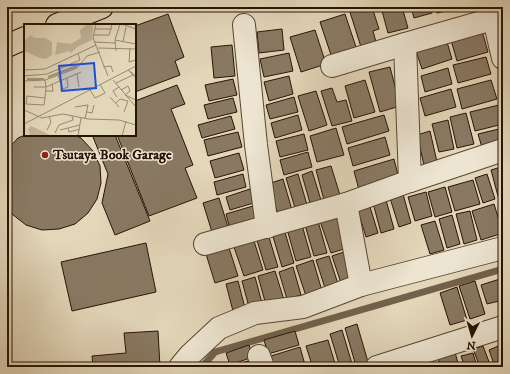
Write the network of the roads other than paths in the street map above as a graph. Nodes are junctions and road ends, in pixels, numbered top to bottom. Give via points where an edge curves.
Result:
1 (102, 7) edge
2 (499, 18) edge
3 (60, 24) edge
4 (244, 25) dead end
5 (24, 38) edge
6 (405, 44) junction
7 (7, 46) edge
8 (503, 58) edge
9 (332, 66) dead end
10 (503, 150) edge
11 (410, 181) junction
12 (346, 204) junction
13 (267, 227) junction
14 (205, 244) dead end
15 (503, 248) edge
16 (361, 285) junction
17 (503, 327) edge
18 (180, 367) edge
19 (377, 367) edge

1 - 3 highway
2 - 6 street
2 - 8 street
4 - 13 street
5 - 7 highway
6 - 9 street
6 - 11 street
10 - 11 street
11 - 12 street
12 - 13 street
12 - 16 street
13 - 14 street
15 - 16 street
16 - 18 street via 303,307 255,313 219,328 190,354
17 - 19 street

